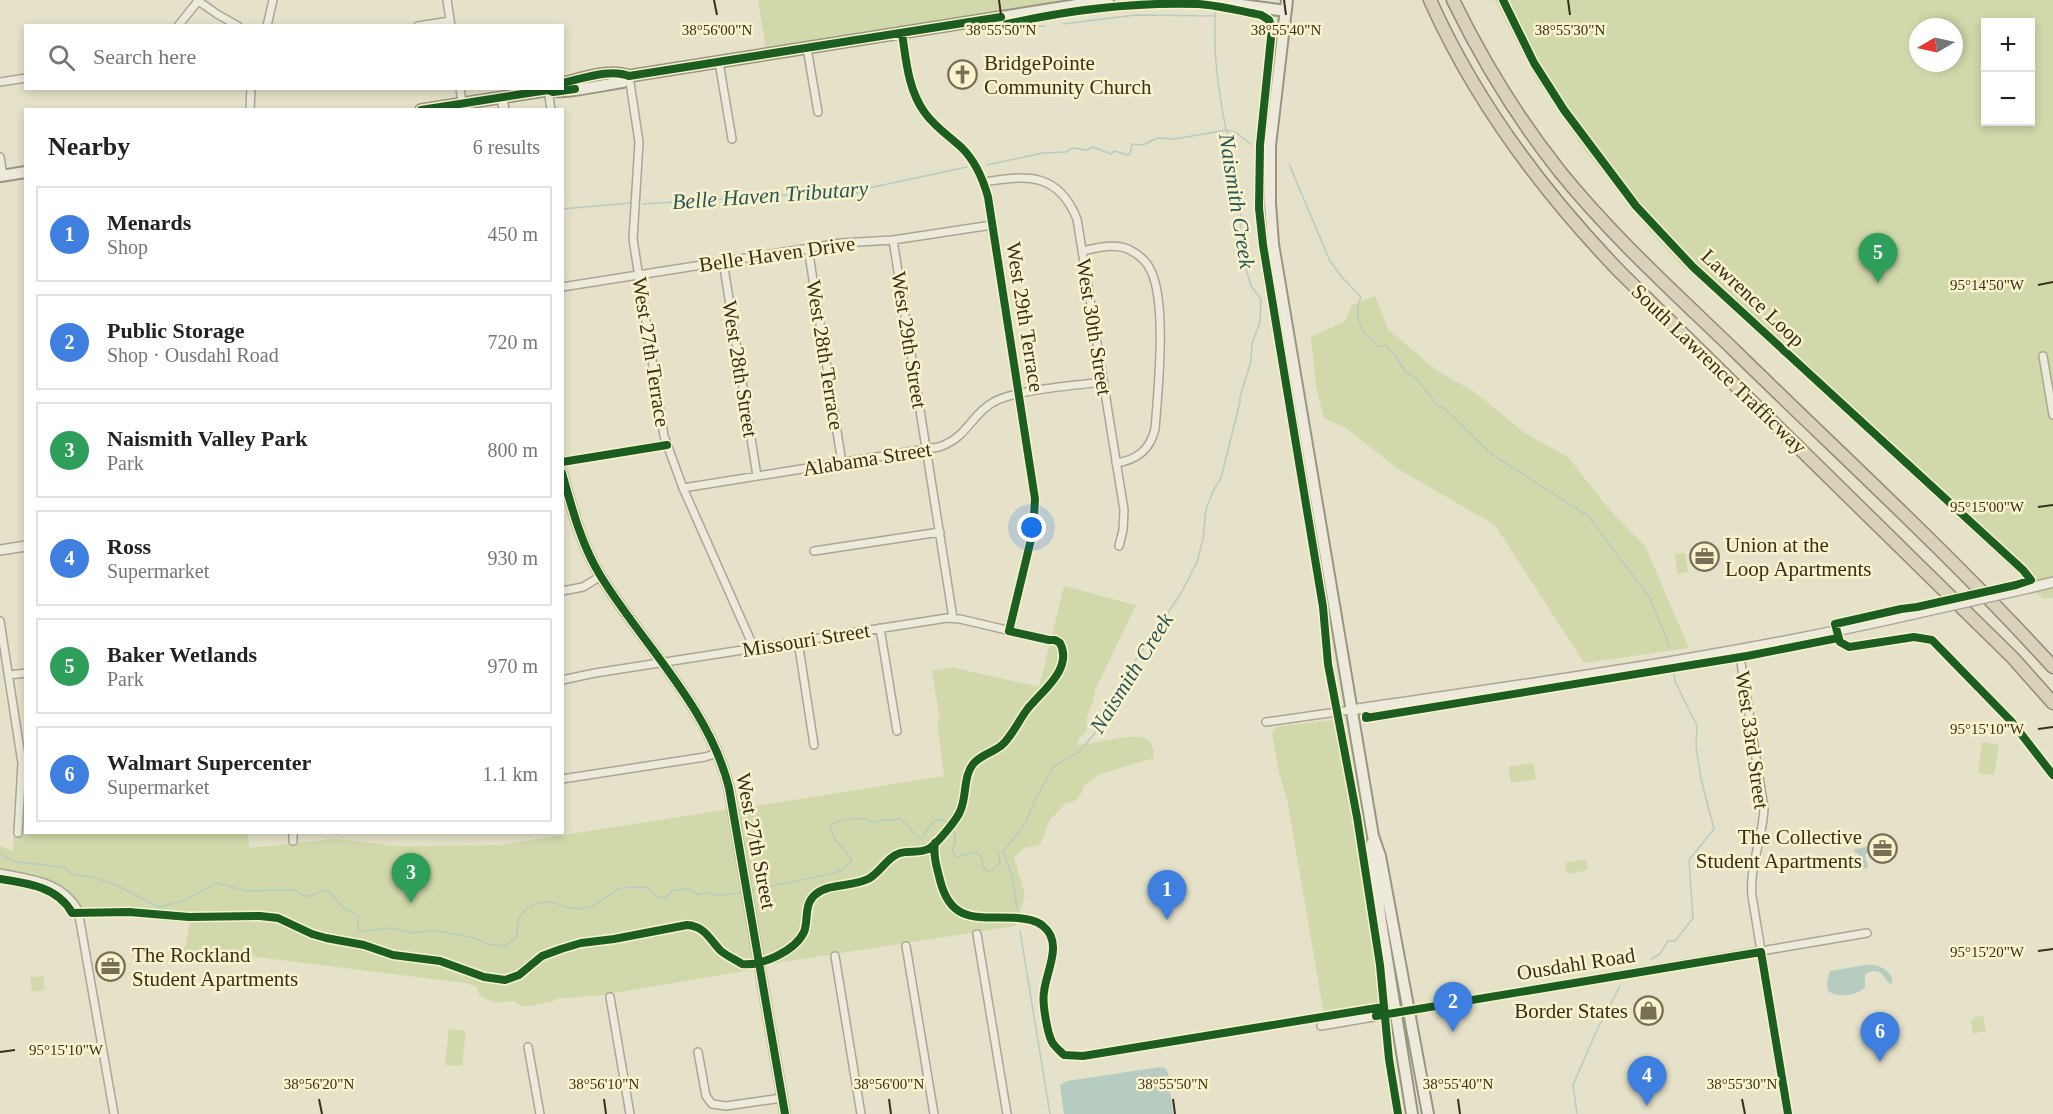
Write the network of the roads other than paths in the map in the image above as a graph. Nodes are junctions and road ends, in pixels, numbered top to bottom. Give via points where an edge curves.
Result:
1 (197, 0) edge
2 (273, 0) edge
3 (447, 0) edge
4 (1108, 0) edge
5 (1205, 0) edge
6 (1430, 0) edge
7 (1453, 0) edge
8 (1287, 6) edge
9 (450, 23) edge
10 (179, 24) edge
11 (234, 24) edge
12 (267, 24) edge
13 (902, 33) junction
14 (807, 48) junction
15 (719, 62) junction
16 (629, 76) junction
17 (24, 78) edge
18 (0, 82) edge
19 (564, 83) edge
20 (251, 90) edge
21 (460, 90) edge
22 (542, 90) edge
23 (548, 90) edge
24 (550, 90) edge
25 (502, 97) junction
26 (462, 103) junction
27 (250, 108) edge
28 (433, 108) edge
29 (504, 108) edge
30 (551, 108) edge
31 (818, 112) dead end
32 (732, 139) dead end
33 (0, 157) edge
34 (24, 172) edge
35 (1, 176) edge
36 (984, 182) junction
37 (993, 225) junction
38 (893, 240) junction
39 (808, 248) junction
40 (1082, 251) junction
41 (723, 261) junction
42 (638, 275) junction
43 (564, 287) edge
44 (2043, 356) dead end
45 (1103, 382) junction
46 (1019, 394) junction
47 (2053, 415) edge
48 (667, 445) junction
49 (927, 450) junction
50 (564, 462) edge
51 (842, 463) junction
52 (1116, 463) junction
53 (757, 476) junction
54 (564, 480) edge
55 (683, 488) junction
56 (939, 532) junction
57 (24, 546) edge
58 (1119, 546) dead end
59 (0, 550) edge
60 (814, 551) dead end
61 (600, 576) junction
62 (2053, 582) edge
63 (564, 591) edge
64 (953, 618) junction
65 (0, 621) edge
66 (880, 628) junction
67 (1009, 631) junction
68 (1049, 640) dead end
69 (798, 641) junction
70 (754, 648) junction
71 (1739, 650) junction
72 (661, 662) junction
73 (2053, 667) edge
74 (24, 673) edge
75 (9, 675) junction
76 (564, 680) edge
77 (2053, 703) edge
78 (1351, 710) junction
79 (1266, 722) dead end
80 (897, 731) dead end
81 (814, 744) dead end
82 (718, 753) junction
83 (24, 767) edge
84 (564, 779) edge
85 (18, 832) dead end
86 (293, 834) edge
87 (1373, 836) junction
88 (293, 842) dead end
89 (0, 873) edge
90 (1868, 933) dead end
91 (977, 934) dead end
92 (906, 945) dead end
93 (1761, 952) junction
94 (835, 956) dead end
95 (610, 997) dead end
96 (1409, 1010) junction
97 (1396, 1013) junction
98 (1321, 1026) dead end
99 (528, 1047) dead end
100 (699, 1052) dead end
101 (1408, 1090) junction
102 (782, 1098) junction
103 (114, 1114) edge
104 (540, 1114) edge
105 (630, 1114) edge
106 (785, 1114) edge
107 (861, 1114) edge
108 (934, 1114) edge
109 (1006, 1114) edge
110 (1412, 1114) edge
111 (1418, 1114) edge
112 (1428, 1114) edge
113 (1788, 1114) edge

1 - 10 street
1 - 11 street
2 - 12 street
3 - 9 street
4 - 13 main road
5 - 8 main road
6 - 77 highway, South Lawrence Trafficway via 1488,109 1582,231 2005,650
7 - 73 highway, South Lawrence Trafficway via 1515,111 1584,200
8 - 78 main road via 1270,146 1271,222
13 - 14 main road
13 - 36 street, West 29th Terrace via 918,103 937,128 968,155
14 - 15 main road
14 - 31 street
15 - 16 main road
15 - 32 street
16 - 19 main road via 609,74
16 - 24 main road via 623,82
16 - 42 street, West 27th Terrace via 639,142 633,227
17 - 18 street
20 - 27 street
21 - 26 street
22 - 25 main road
23 - 30 street
25 - 26 main road
25 - 29 street
26 - 28 main road
33 - 35 street
34 - 35 main road
36 - 37 street, West 29th Terrace
36 - 40 street, West 30th Street via 1028,178 1055,188 1074,210
37 - 38 street, Belle Haven Drive
37 - 46 street, West 29th Terrace
38 - 39 street, Belle Haven Drive
38 - 49 street, West 29th Street
39 - 41 street, Belle Haven Drive
39 - 51 street, West 28th Terrace
40 - 45 street, West 30th Street
40 - 52 street via 1110,246 1126,248 1141,257 1151,270 1156,287 1160,320 1155,429 1140,455
41 - 42 street, Belle Haven Drive
41 - 53 street, West 28th Street
42 - 43 street, Belle Haven Drive
42 - 48 street, West 27th Terrace
44 - 47 street
45 - 46 street, Alabama Street
45 - 52 street, West 30th Street
46 - 49 street, Alabama Street via 985,407 957,439
46 - 67 street, West 29th Terrace via 1035,509
48 - 50 street
48 - 55 street, West 27th Terrace
49 - 51 street, Alabama Street
49 - 56 street, West 29th Street
51 - 53 street, Alabama Street
52 - 58 street, West 30th Street via 1124,510
53 - 55 street, Alabama Street
54 - 61 street, West 27th Street via 579,529
55 - 70 street, West 27th Terrace
56 - 60 street
56 - 64 street, West 29th Street
57 - 59 street
61 - 63 street via 583,587
61 - 72 street, West 27th Street
62 - 71 street, bridge
64 - 66 street, Missouri Street
64 - 67 street, Missouri Street
65 - 75 street
66 - 69 street, Missouri Street
66 - 80 street
67 - 68 street, Missouri Street
69 - 70 street, Missouri Street
69 - 81 street
70 - 72 street, Missouri Street
71 - 78 street
71 - 93 street, West 33rd Street via 1764,808 1751,888
72 - 76 street, Missouri Street
72 - 82 street, West 27th Street via 707,728
74 - 75 street
75 - 83 street
78 - 79 street
78 - 87 main road
82 - 84 street
82 - 102 street, West 27th Street via 729,788
83 - 85 street
86 - 88 street
87 - 96 main road
87 - 97 main road via 1372,854
89 - 103 street via 45,882 65,893 75,905
90 - 93 street, Ousdahl Road
91 - 109 street
92 - 108 street
93 - 96 street, Ousdahl Road
93 - 113 street, West 33rd Street
94 - 107 street
95 - 105 street
96 - 97 street, Ousdahl Road
96 - 112 main road
97 - 98 street, Ousdahl Road
97 - 101 main road
99 - 104 street
100 - 102 street via 706,1096 711,1104 722,1107
101 - 110 main road
101 - 111 main road
102 - 106 street, West 27th Street

